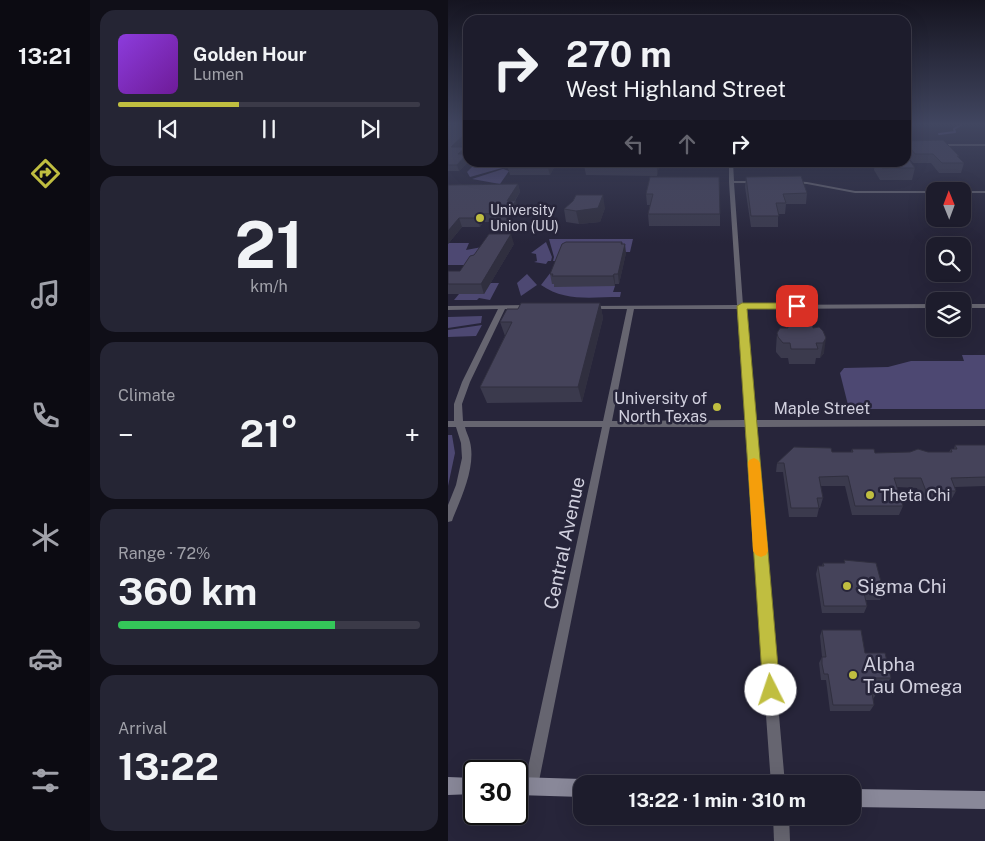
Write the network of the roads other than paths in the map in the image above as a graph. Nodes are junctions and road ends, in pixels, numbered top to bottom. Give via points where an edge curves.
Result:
1 (731, 167) edge
2 (731, 182) junction
3 (766, 182) edge
4 (784, 182) edge
5 (926, 192) edge
6 (971, 192) edge
7 (986, 192) edge
8 (742, 306) junction
9 (926, 306) edge
10 (971, 306) edge
11 (986, 306) edge
12 (536, 307) edge
13 (583, 307) edge
14 (631, 307) junction
15 (448, 308) edge
16 (503, 308) junction
17 (751, 423) junction
18 (986, 423) edge
19 (448, 424) edge
20 (459, 424) junction
21 (606, 424) junction
22 (448, 518) edge
23 (528, 768) edge
24 (777, 775) edge
25 (448, 786) edge
26 (463, 786) edge
27 (528, 786) edge
28 (573, 788) edge
29 (861, 798) edge
30 (986, 800) edge
31 (781, 825) edge
32 (782, 841) edge

1 - 2 street
2 - 3 street
2 - 8 street
4 - 5 street via 855,192
6 - 7 street
8 - 9 street
8 - 14 street
8 - 17 street
10 - 11 street
12 - 16 street
13 - 14 street
14 - 21 street, Central Avenue
15 - 16 street
16 - 20 street via 460,394
17 - 18 street, Maple Street
17 - 21 street, Maple Street
17 - 24 street
19 - 20 street, Maple Street
20 - 21 street, Maple Street
20 - 22 street via 467,458
21 - 23 street, Central Avenue
25 - 26 street
27 - 28 street
29 - 30 street
31 - 32 street

